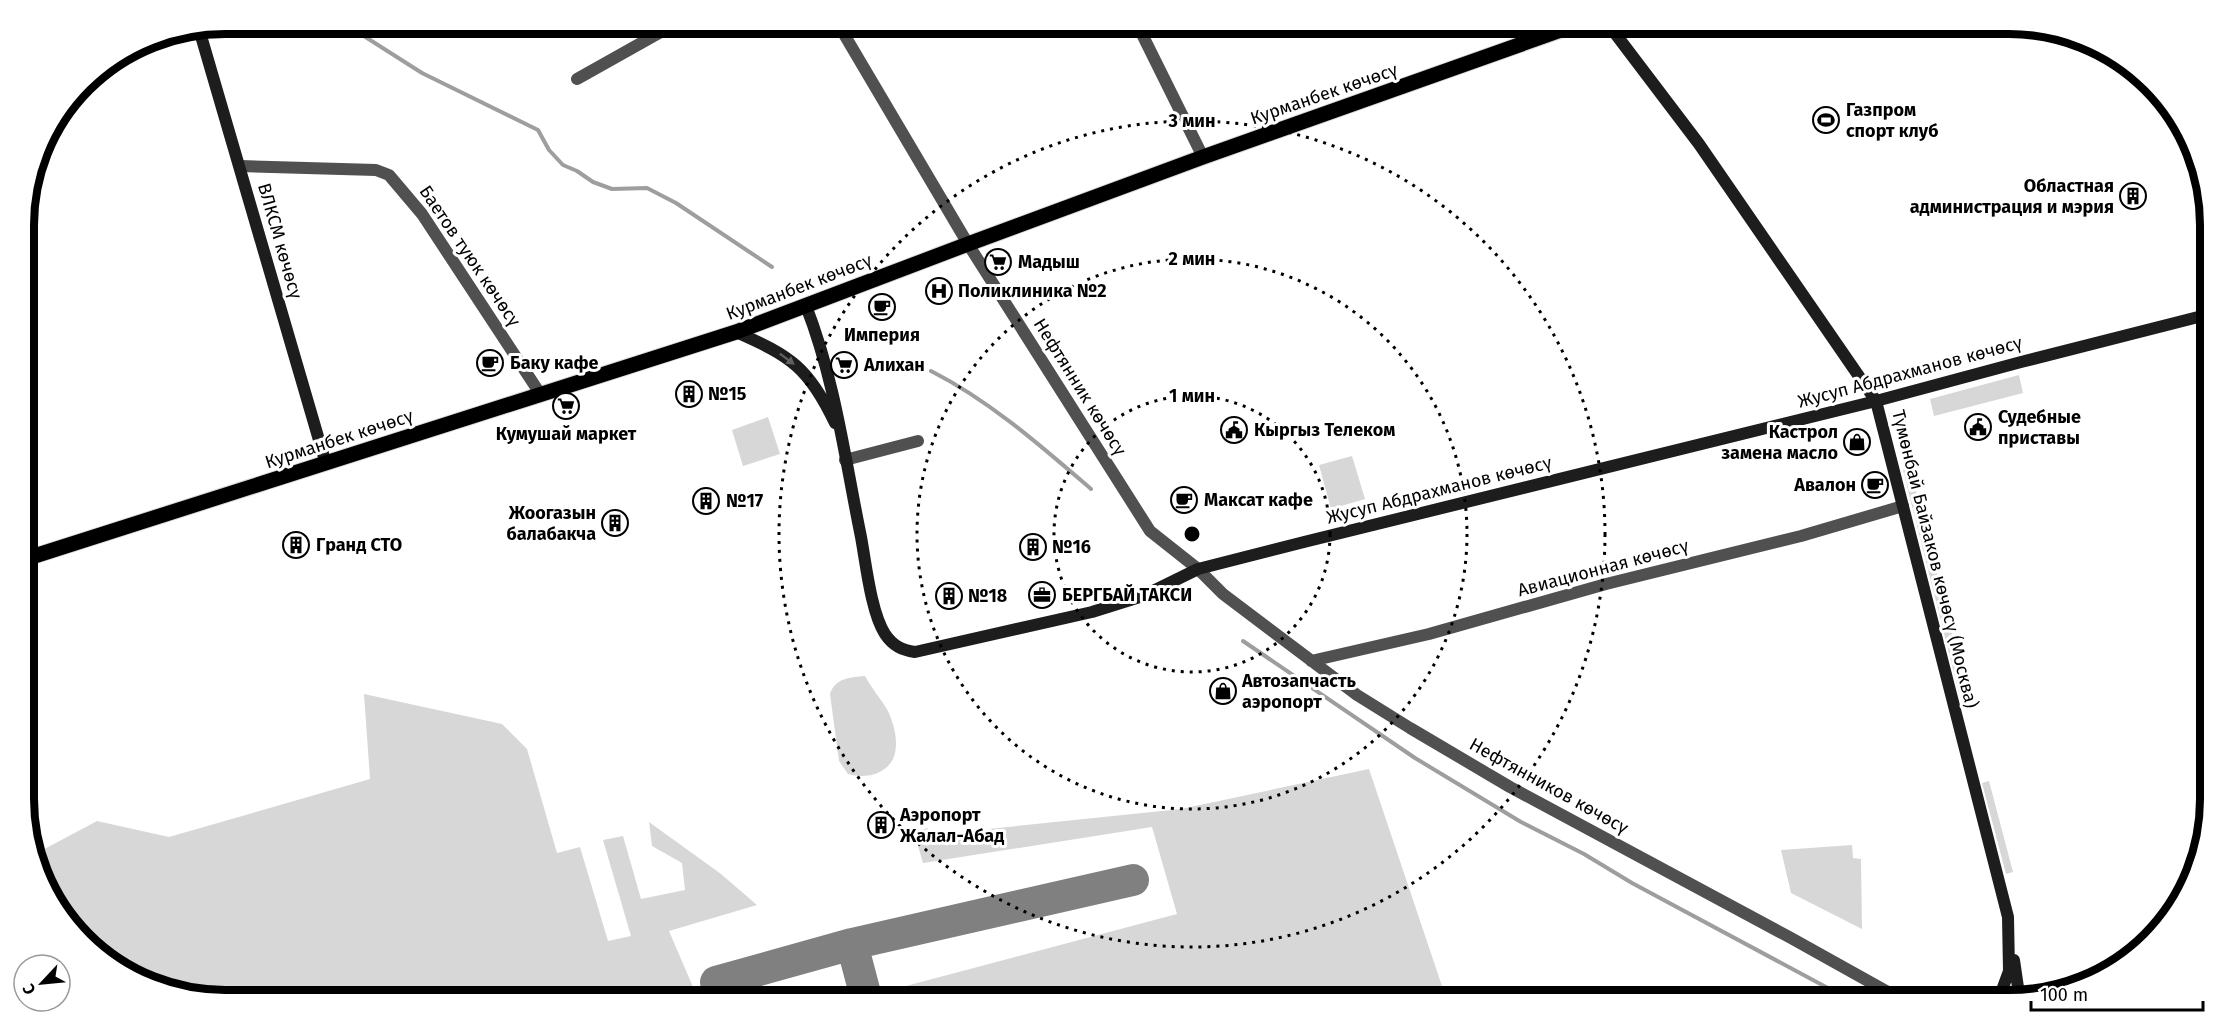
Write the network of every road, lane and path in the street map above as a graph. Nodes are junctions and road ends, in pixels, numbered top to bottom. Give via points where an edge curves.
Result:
1 (655, 35) edge
2 (844, 35) edge
3 (1142, 35) edge
4 (1547, 35) edge
5 (1616, 35) edge
6 (201, 36) edge
7 (577, 79) dead end
8 (1203, 157) junction
9 (240, 166) junction
10 (968, 244) junction
11 (806, 306) junction
12 (2200, 317) edge
13 (736, 332) junction
14 (541, 395) junction
15 (1876, 401) junction
16 (840, 435) junction
17 (918, 441) dead end
18 (845, 460) junction
19 (326, 464) junction
20 (1903, 506) junction
21 (35, 556) edge
22 (1198, 569) junction
23 (1311, 661) junction
24 (2008, 917) junction
25 (1884, 990) edge
26 (2002, 990) edge
27 (2018, 990) edge

1 - 7 street
2 - 10 street, Нефтянник көчөсү
3 - 8 street
4 - 8 main road, Курманбек көчөсү
5 - 15 street, Түмөнбай Байзаков көчөсү (Москва) via 1699,144
6 - 9 street, ВЛКСМ көчөсү
8 - 10 main road, Курманбек көчөсү
9 - 14 street, Баетов туюк көчөсү via 376,170 390,175 422,214
9 - 19 street, ВЛКСМ көчөсү
10 - 11 main road, Курманбек көчөсү
10 - 22 street, Нефтянник көчөсү via 1150,531
11 - 13 main road, Курманбек көчөсү
11 - 16 street via 836,402
12 - 15 street, Жусуп Абдрахманов көчөсү
13 - 14 main road, Курманбек көчөсү
13 -> 16 street via 784,355 802,370 815,385
14 - 19 main road, Курманбек көчөсү
15 - 20 street, Түмөнбай Байзаков көчөсү (Москва)
15 - 22 street, Жусуп Абдрахманов көчөсү
16 - 18 street, Жусуп Абдрахманов көчөсү
17 - 18 street
18 - 22 street, Жусуп Абдрахманов көчөсү via 875,605 885,633 901,650 915,652 1092,612 1143,596
19 - 21 main road, Курманбек көчөсү
20 - 23 street, Авиационная көчөсү via 1429,634
20 - 24 street, Түмөнбай Байзаков көчөсү (Москва)
22 - 23 street, Нефтянников көчөсү via 1223,594
23 - 25 street, Нефтянников көчөсү via 1383,711 1510,787
24 - 26 street, Түмөнбай Байзаков көчөсү (Москва) via 2009,971
24 - 27 street

